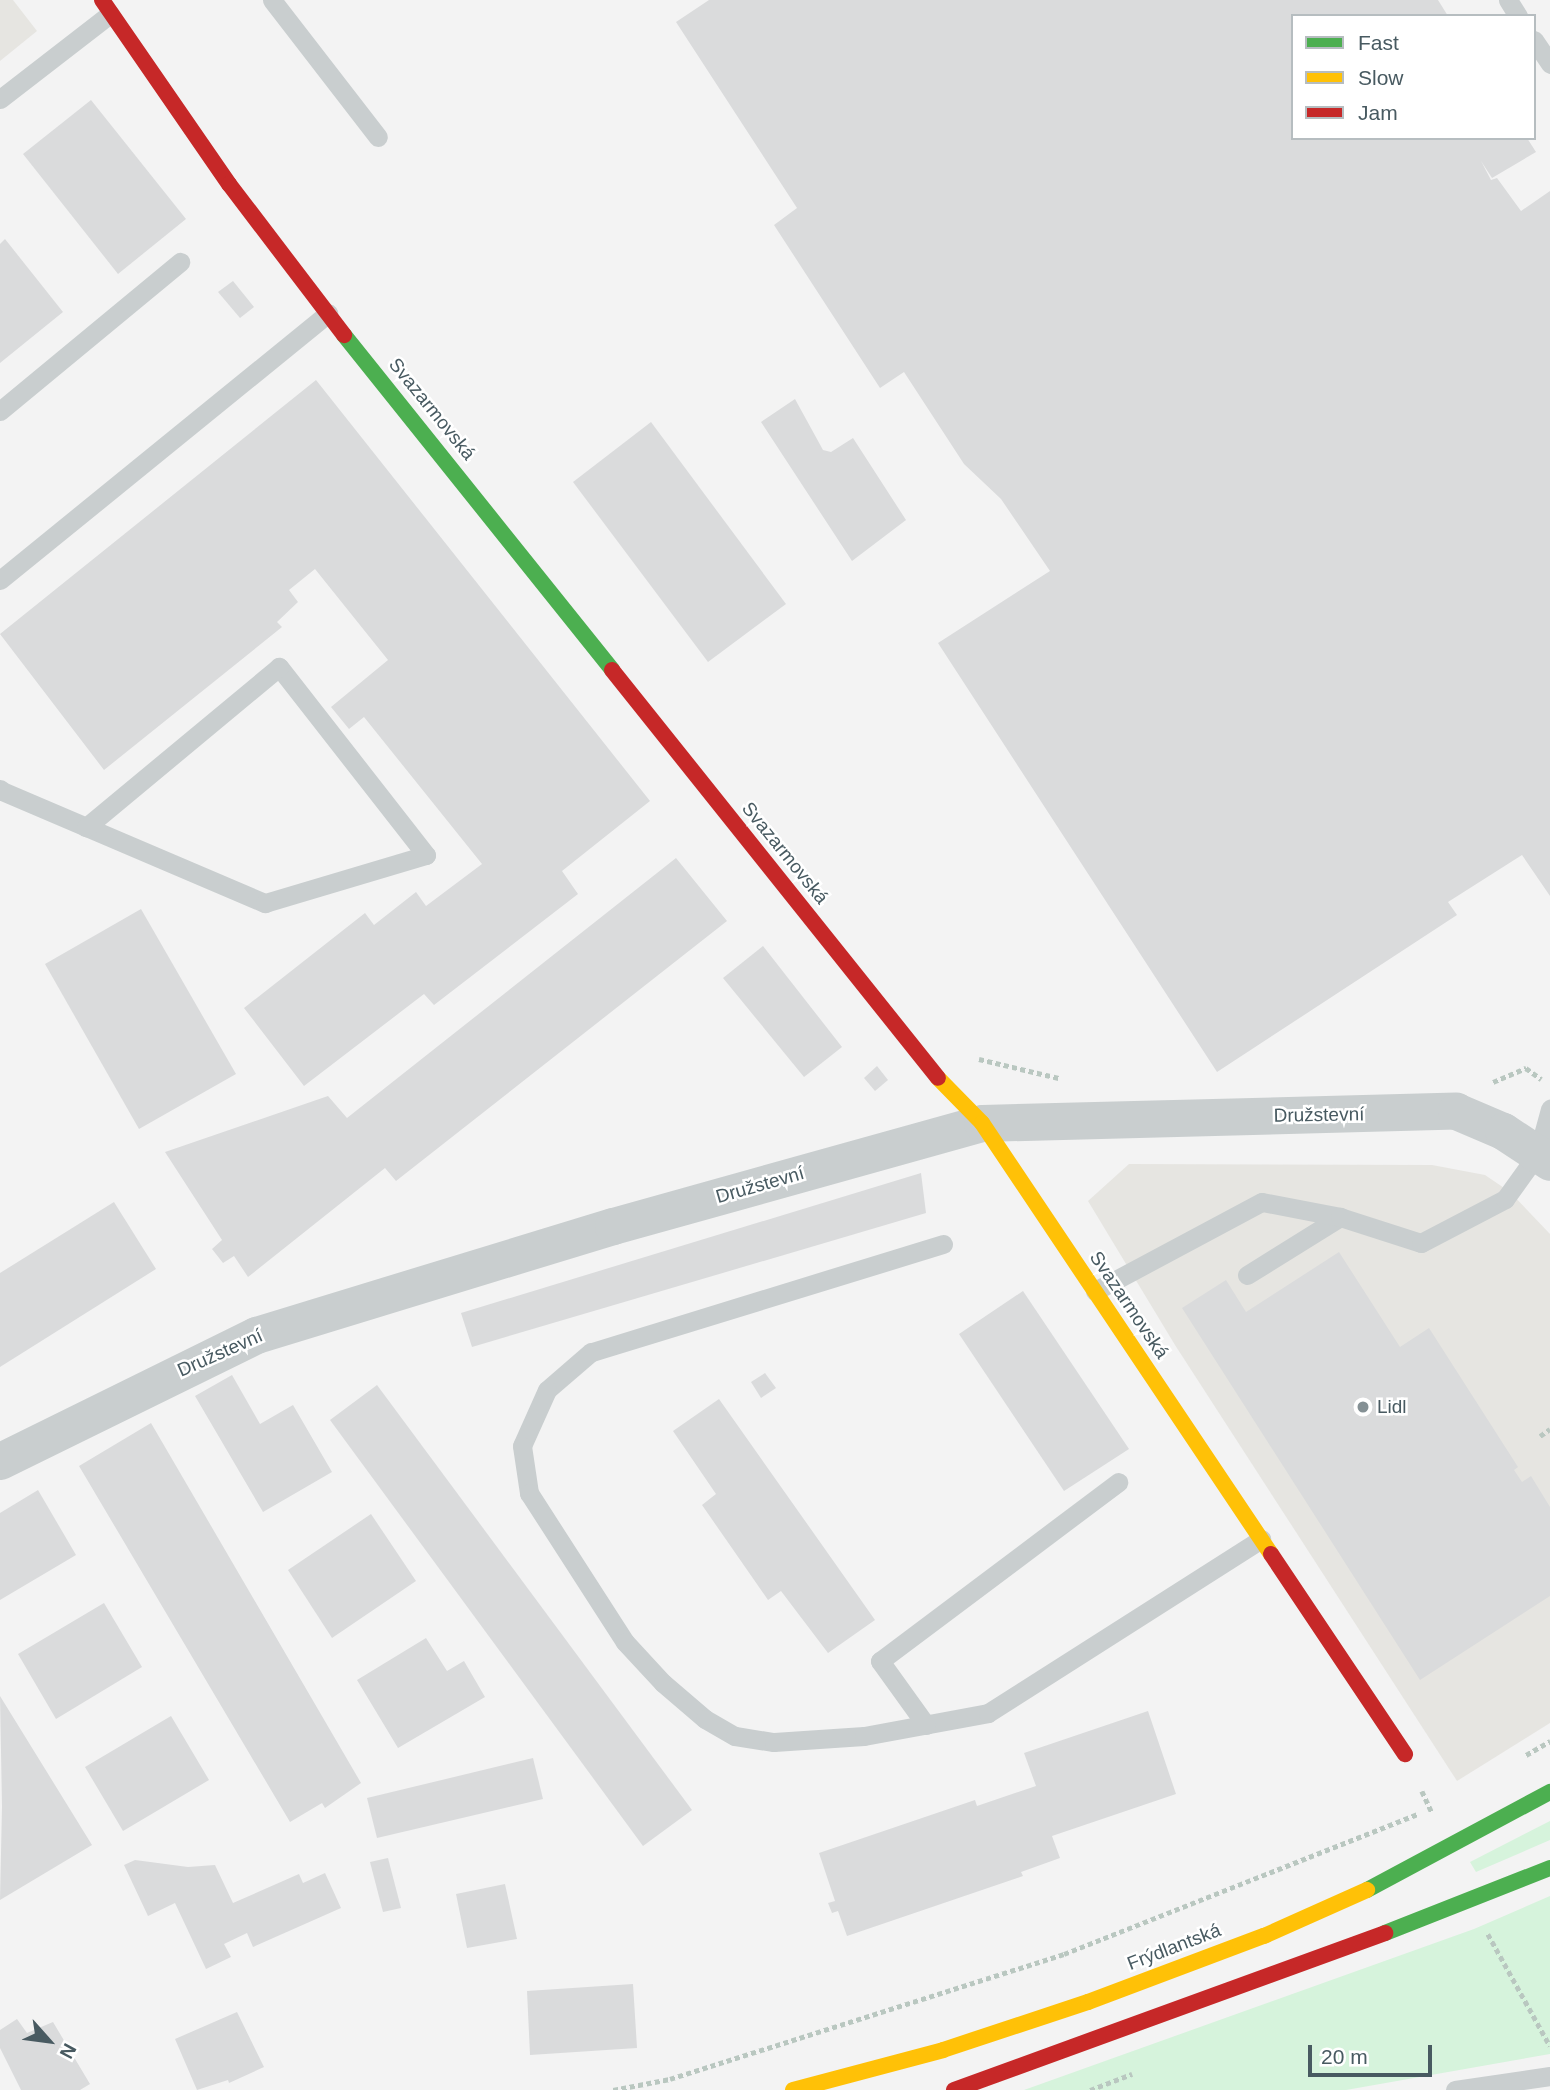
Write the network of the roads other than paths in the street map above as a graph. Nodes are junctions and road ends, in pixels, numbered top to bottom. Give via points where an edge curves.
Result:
1 (272, 0) edge
2 (106, 7) edge
3 (1536, 43) edge
4 (1550, 64) edge
5 (0, 99) edge
6 (378, 137) dead end
7 (180, 262) dead end
8 (328, 313) junction
9 (0, 411) edge
10 (0, 580) edge
11 (0, 789) edge
12 (86, 827) junction
13 (1550, 1109) edge
14 (982, 1123) junction
15 (1544, 1158) edge
16 (1340, 1217) junction
17 (943, 1244) dead end
18 (1247, 1275) dead end
19 (1095, 1291) junction
20 (0, 1461) edge
21 (1118, 1482) dead end
22 (1261, 1539) junction
23 (926, 1724) junction
24 (1405, 1754) dead end
25 (1550, 1792) edge
26 (1550, 1868) edge
27 (1550, 2076) edge
28 (793, 2090) edge
29 (954, 2090) edge
30 (1455, 2090) edge

1 - 6 lane
2 - 5 lane
2 - 8 street, Svazarmovská via 229,184
3 - 4 lane
7 - 9 lane
8 - 10 lane
8 - 14 street, Svazarmovská via 935,1074
11 - 12 lane
12 - 12 lane via 265,903 426,855 279,667
13 - 15 lane
14 - 15 street, Družstevní via 1456,1111 1503,1131
14 - 19 street, Svazarmovská
14 - 20 street, Družstevní via 613,1226 256,1335
15 - 16 lane via 1505,1199 1421,1243
16 - 18 lane
16 - 19 lane via 1262,1202
17 - 23 lane via 591,1352 547,1390 522,1446 529,1493 625,1642 705,1719 735,1736 774,1742 864,1736
19 - 22 street, Svazarmovská
21 - 23 lane via 880,1661
22 - 23 lane via 988,1713
22 - 24 street, Svazarmovská
25 - 28 street, Frýdlantská via 1365,1891 1264,1936 956,2046
26 - 29 street via 1283,1974
27 - 30 lane

